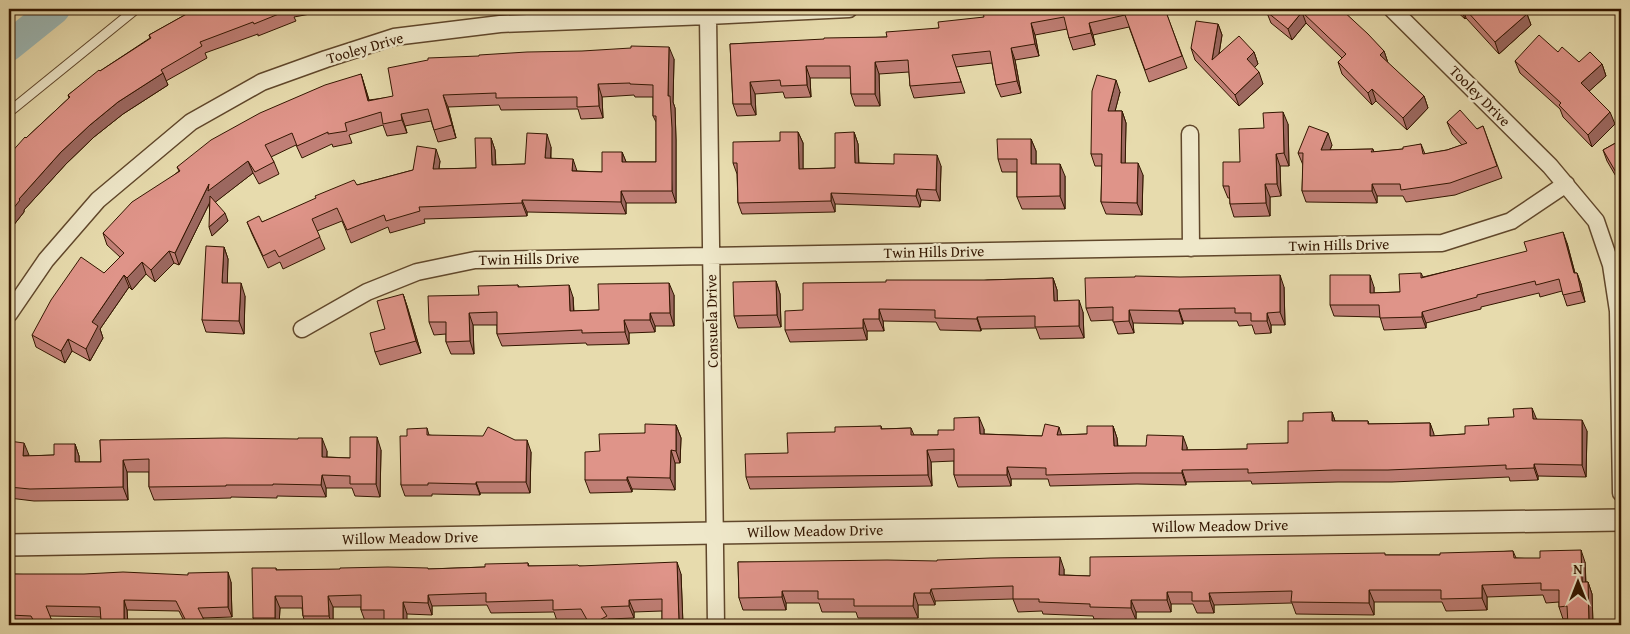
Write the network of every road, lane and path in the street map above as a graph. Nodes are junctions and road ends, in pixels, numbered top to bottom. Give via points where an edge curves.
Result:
1 (136, 9) edge
2 (849, 9) edge
3 (1392, 9) edge
4 (707, 12) edge
5 (9, 112) edge
6 (1190, 134) dead end
7 (1566, 184) junction
8 (1191, 248) junction
9 (711, 256) junction
10 (9, 314) edge
11 (302, 329) dead end
12 (1621, 493) edge
13 (1621, 520) edge
14 (714, 533) junction
15 (9, 545) edge
16 (716, 625) edge

1 - 5 lane
2 - 4 street, Tooley Drive
3 - 7 street, Tooley Drive
4 - 9 street, Consuela Drive
4 - 10 street, Tooley Drive via 500,24 394,37 262,82 191,122 98,200 46,260
6 - 8 street
7 - 8 street, Twin Hills Drive via 1511,221 1442,243
7 - 12 street, Tooley Drive via 1596,222 1611,265 1618,311
8 - 9 street, Twin Hills Drive
9 - 11 street, Twin Hills Drive via 475,260 417,272 367,292
9 - 14 street, Consuela Drive
13 - 14 street, Willow Meadow Drive
14 - 15 street, Willow Meadow Drive
14 - 16 street, Consuela Drive

